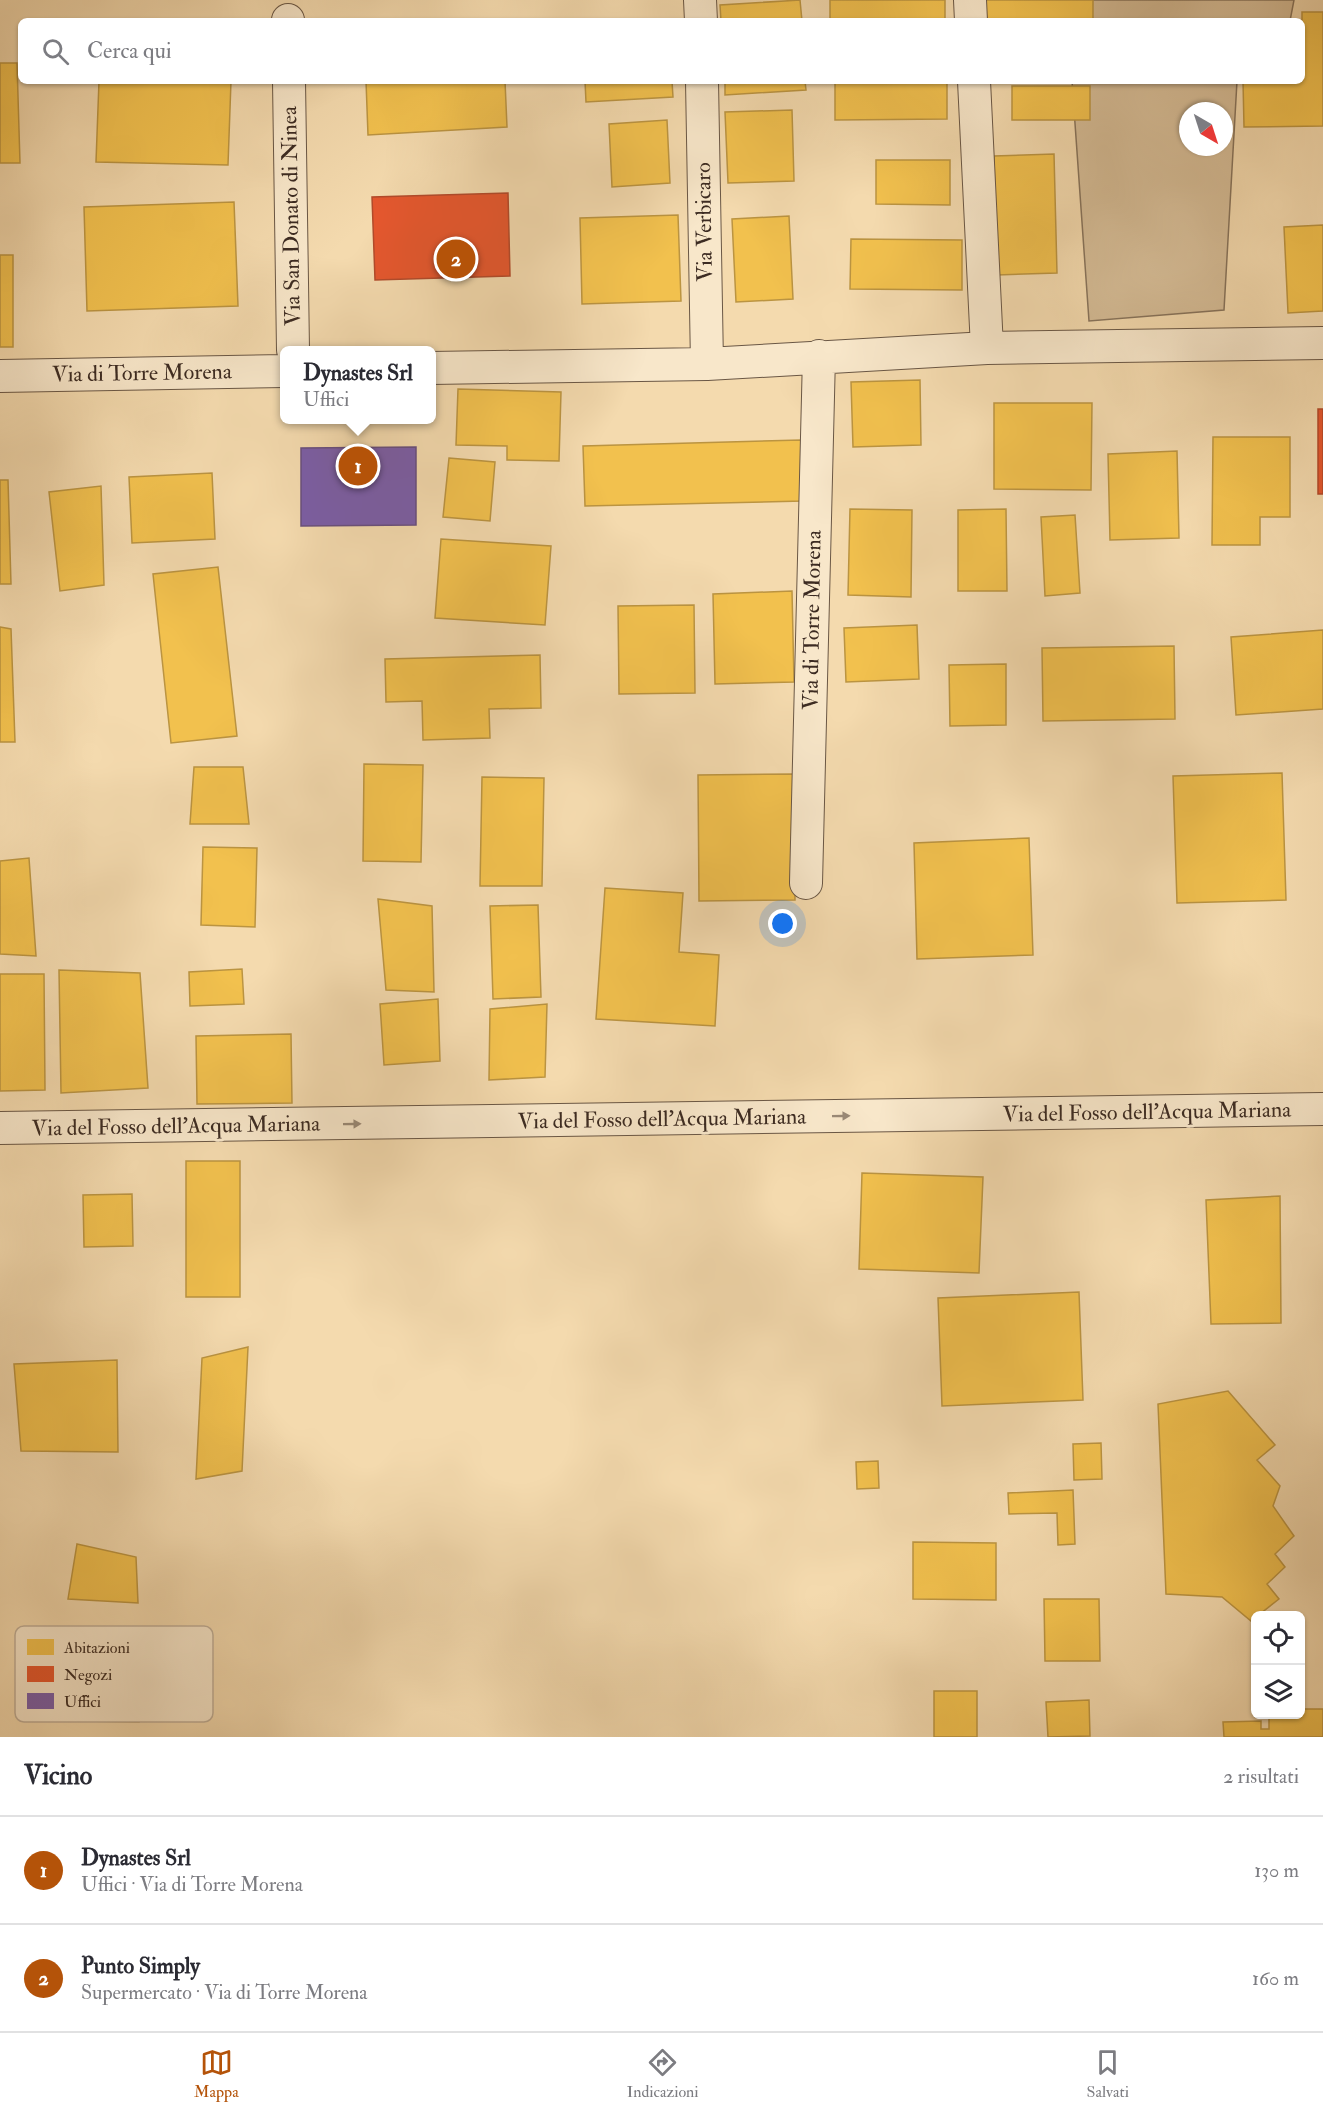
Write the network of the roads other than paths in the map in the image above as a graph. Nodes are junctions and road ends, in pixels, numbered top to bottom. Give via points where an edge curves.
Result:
1 (700, 0) edge
2 (970, 0) edge
3 (700, 18) edge
4 (971, 18) edge
5 (289, 84) edge
6 (702, 84) edge
7 (974, 84) edge
8 (1323, 343) edge
9 (293, 346) edge
10 (987, 348) junction
11 (819, 356) junction
12 (707, 364) junction
13 (436, 368) edge
14 (280, 371) edge
15 (0, 376) edge
16 (806, 884) dead end
17 (1323, 1109) edge
18 (0, 1128) edge

1 - 3 street
2 - 4 street
5 - 9 street, Via San Donato di Ninea
6 - 12 street, Via Verbicaro
7 - 10 street
8 - 10 street
10 - 11 street
11 - 12 street
11 - 16 street, Via di Torre Morena
12 - 13 street
14 - 15 street, Via di Torre Morena
18 -> 17 street, Via del Fosso dell'Acqua Mariana

